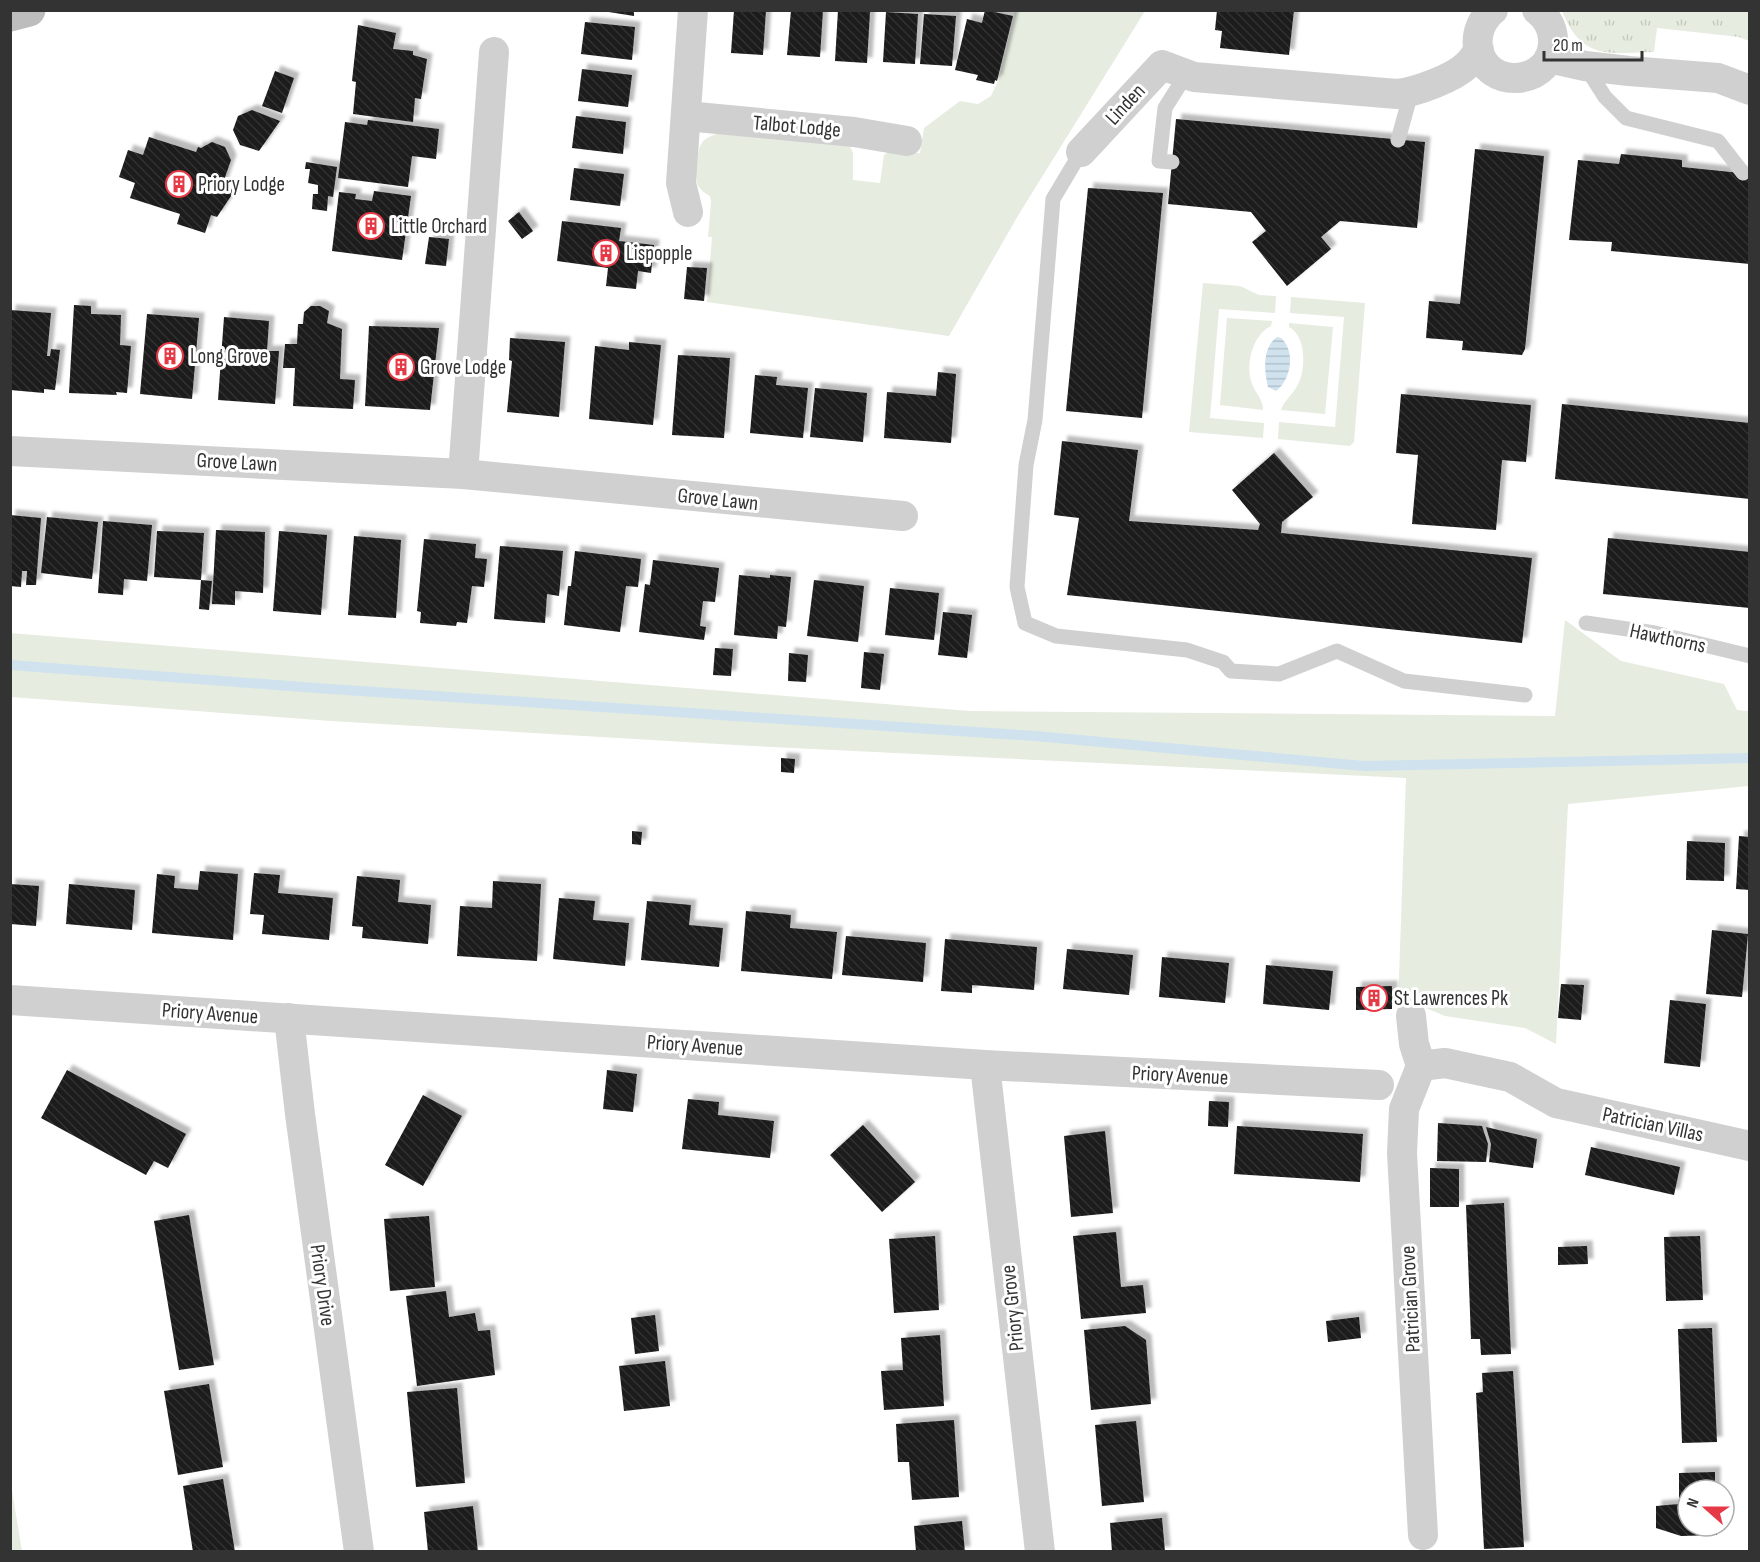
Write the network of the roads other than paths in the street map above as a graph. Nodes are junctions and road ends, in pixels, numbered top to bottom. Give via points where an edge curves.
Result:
1 (29, 10) edge
2 (693, 10) edge
3 (1538, 10) edge
4 (1487, 12) edge
5 (10, 15) edge
6 (1479, 50) junction
7 (494, 52) dead end
8 (1549, 58) junction
9 (1585, 66) junction
10 (1194, 77) junction
11 (1749, 90) edge
12 (1411, 93) junction
13 (686, 116) junction
14 (1398, 140) dead end
15 (907, 141) dead end
16 (1081, 152) joint
17 (1172, 162) dead end
18 (1743, 173) dead end
19 (688, 212) dead end
20 (10, 451) edge
21 (463, 474) junction
22 (903, 516) dead end
23 (1587, 623) dead end
24 (1749, 656) edge
25 (1525, 695) dead end
26 (10, 1000) edge
27 (1411, 1016) dead end
28 (289, 1018) junction
29 (985, 1065) junction
30 (1421, 1066) junction
31 (1379, 1085) dead end
32 (1749, 1146) edge
33 (1423, 1535) dead end
34 (359, 1551) edge
35 (1040, 1551) edge

1 - 5 street
2 - 13 street
3 - 8 street via 1552,34
4 - 6 street via 1478,37
6 - 8 street via 1493,72 1518,79 1542,68
6 - 12 street, Linden via 1466,66
7 - 21 street
8 - 9 street
9 - 11 street via 1718,78
9 - 18 lane via 1605,97 1626,118 1718,141
10 - 12 street, Linden
10 - 16 street, Linden via 1162,65
10 - 17 lane via 1182,81 1165,108 1160,160
12 - 14 lane
13 - 15 street, Talbot Lodge
13 - 19 street via 681,183
16 - 25 lane, Linden via 1053,199 1017,587 1025,623 1056,636 1187,650 1223,662 1231,670 1279,674 1336,651 1404,681
20 - 21 street, Grove Lawn
21 - 22 street, Grove Lawn
23 - 24 lane, Hawthorns via 1655,633
26 - 28 street, Priory Avenue
27 - 30 street
28 - 29 street, Priory Avenue
28 - 34 street, Priory Drive
29 - 31 street, Priory Avenue
29 - 35 street, Priory Grove
30 - 32 street, Patrician Villas via 1445,1063 1510,1077 1556,1103
30 - 33 street, Patrician Grove via 1404,1109 1402,1153

